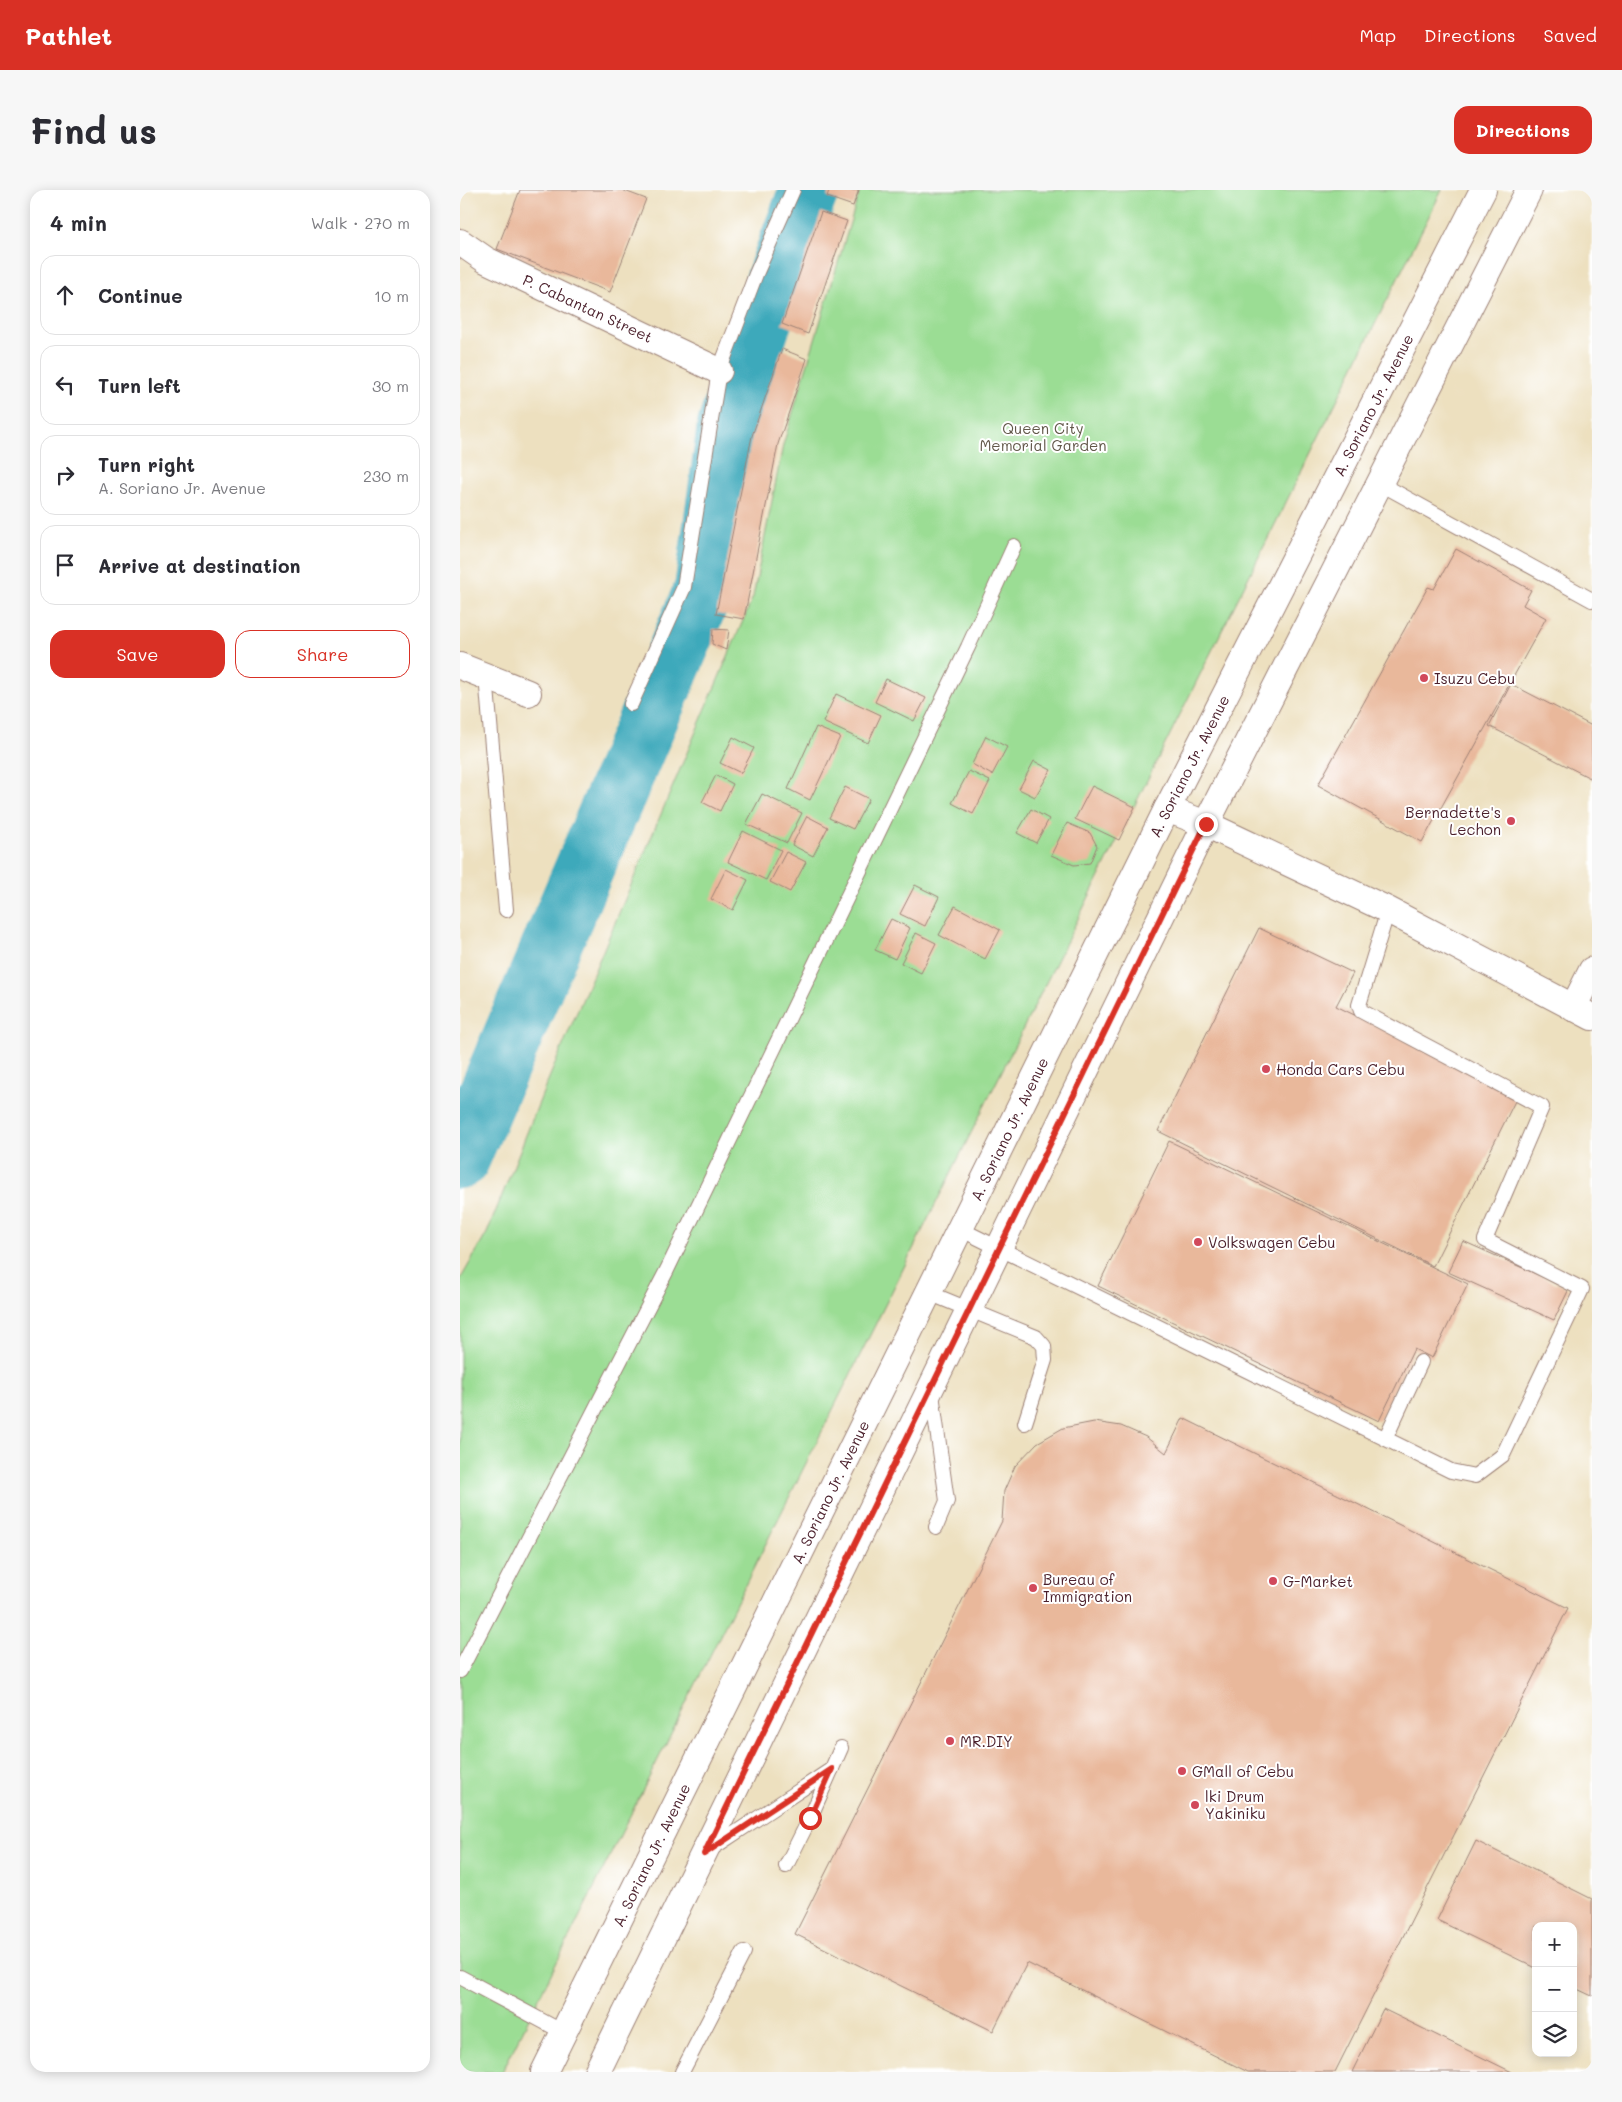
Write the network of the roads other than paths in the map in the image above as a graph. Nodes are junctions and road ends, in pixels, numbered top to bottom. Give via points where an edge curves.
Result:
1 (793, 190) edge
2 (1483, 190) edge
3 (1529, 190) edge
4 (460, 242) edge
5 (719, 370) junction
6 (1381, 484) junction
7 (1014, 546) dead end
8 (1592, 600) edge
9 (460, 666) edge
10 (486, 676) junction
11 (528, 693) dead end
12 (631, 704) dead end
13 (1167, 809) junction
14 (1206, 824) junction
15 (506, 910) dead end
16 (1388, 910) junction
17 (1592, 970) edge
18 (1582, 1012) edge
19 (960, 1229) junction
20 (1000, 1249) junction
21 (929, 1293) junction
22 (970, 1310) junction
23 (1421, 1362) dead end
24 (931, 1390) junction
25 (1024, 1423) dead end
26 (1386, 1437) junction
27 (936, 1527) dead end
28 (460, 1671) edge
29 (841, 1748) dead end
30 (832, 1769) junction
31 (704, 1854) junction
32 (786, 1866) dead end
33 (744, 1952) dead end
34 (460, 1977) edge
35 (563, 2032) junction
36 (544, 2072) edge
37 (597, 2072) edge
38 (682, 2072) edge

1 - 5 lane
2 - 13 street, A. Soriano Jr. Avenue
3 - 6 street
4 - 5 street, P. Cabantan Street via 486,260
5 - 12 lane via 684,587
6 - 8 lane
6 - 14 street
7 - 28 lane via 667,1270
9 - 10 street
10 - 11 street
10 - 15 lane
13 - 14 street
13 - 19 street, A. Soriano Jr. Avenue
14 - 16 street
14 - 20 street
16 - 18 street
16 - 26 lane via 1359,1005 1361,1011 1542,1107 1485,1240 1582,1289 1503,1455 1474,1476 1451,1470
17 - 18 street
19 - 20 lane
19 - 21 street, A. Soriano Jr. Avenue
20 - 22 street
20 - 26 lane
21 - 22 lane
21 - 35 street, A. Soriano Jr. Avenue
22 - 24 street
22 - 25 lane via 1036,1337 1044,1346 1045,1360
23 - 26 lane
24 - 27 lane via 947,1501
24 - 31 street
29 - 30 lane
30 - 31 lane
30 - 32 lane
31 - 37 street
33 - 38 lane
34 - 35 lane
35 - 36 street, A. Soriano Jr. Avenue

